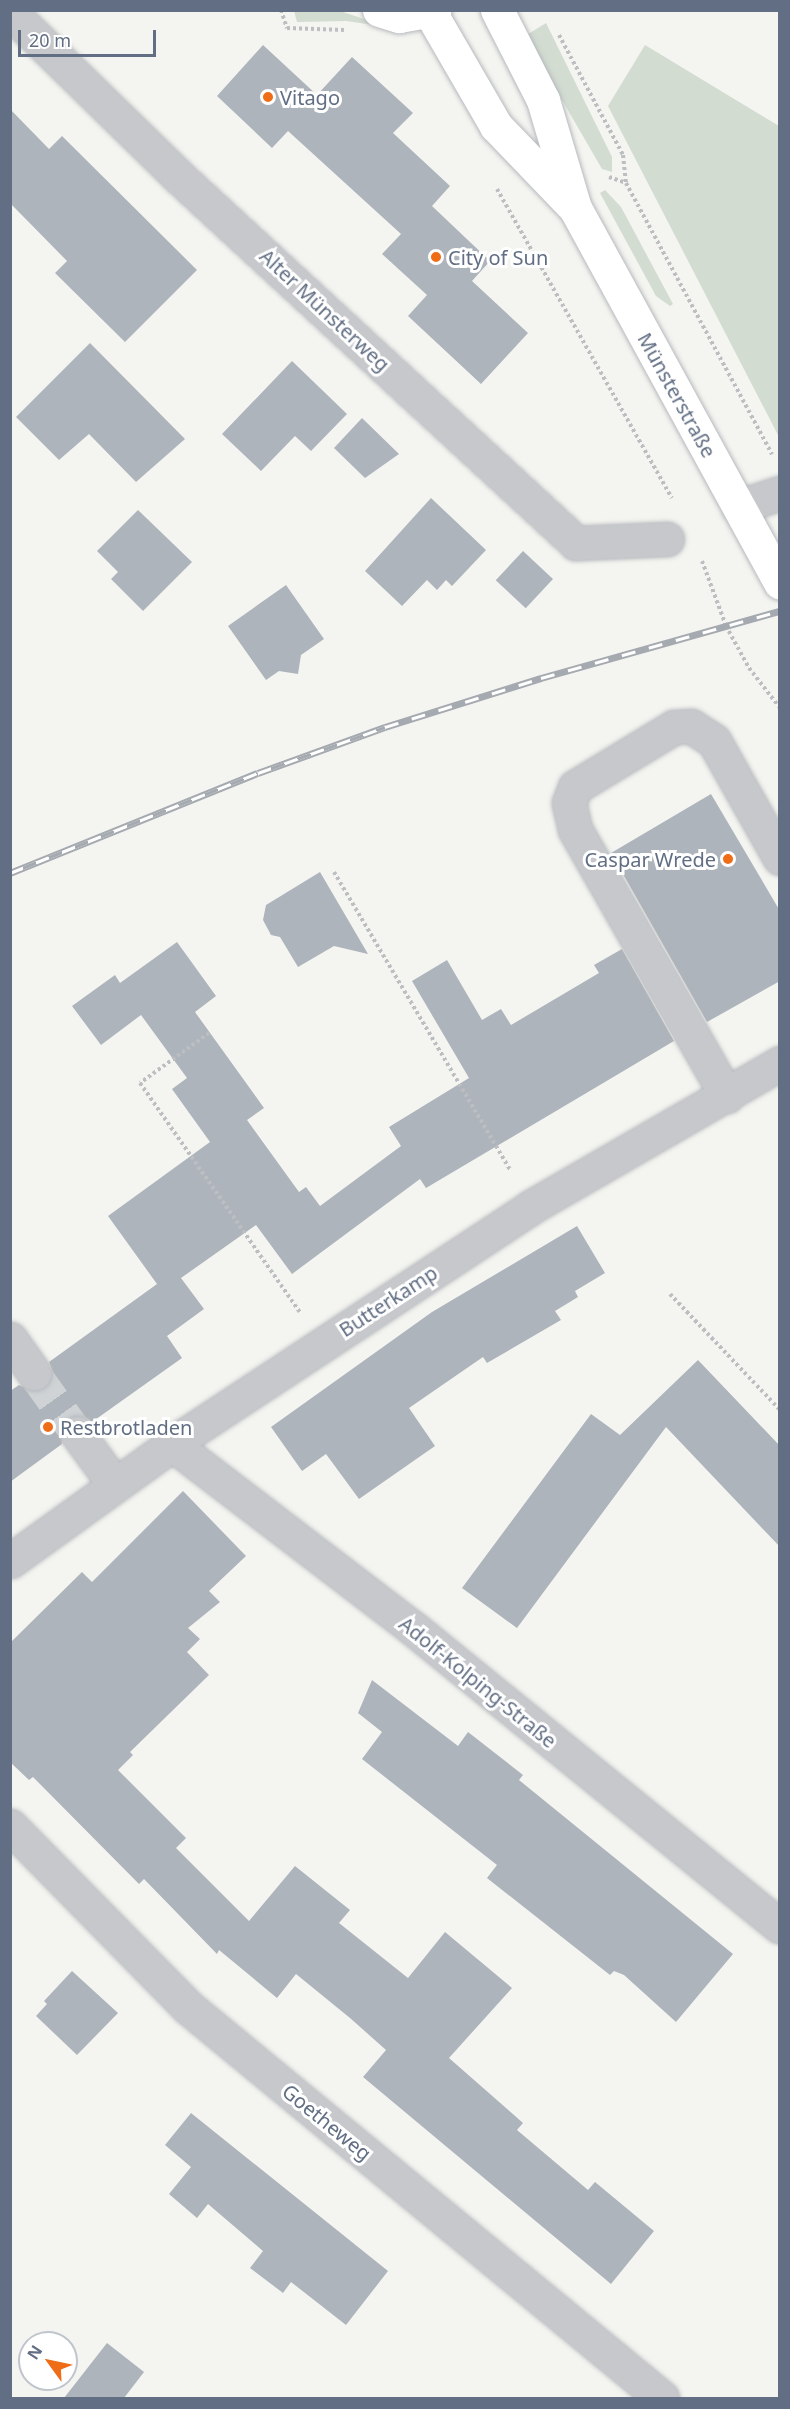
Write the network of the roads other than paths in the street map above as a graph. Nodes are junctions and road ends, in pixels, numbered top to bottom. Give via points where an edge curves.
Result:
1 (379, 10) edge
2 (496, 10) edge
3 (432, 11) edge
4 (10, 12) edge
5 (575, 208) junction
6 (780, 493) edge
7 (738, 507) junction
8 (667, 538) dead end
9 (780, 583) edge
10 (780, 858) edge
11 (780, 1063) edge
12 (727, 1096) junction
13 (10, 1339) edge
14 (34, 1373) tunnel mouth
15 (77, 1433) tunnel mouth
16 (172, 1444) junction
17 (115, 1485) junction
18 (10, 1562) edge
19 (10, 1826) edge
20 (780, 1926) edge
21 (662, 2398) edge

1 - 3 main road via 399,16
2 - 5 main road, Münsterstraße via 543,100
3 - 5 main road, Münsterstraße via 496,126
4 - 8 street, Alter Münsterweg via 179,177 576,543
5 - 7 main road, Münsterstraße
6 - 7 street
7 - 9 main road, Münsterstraße
10 - 12 street via 714,741 691,726 674,727 574,787 569,803 575,829
11 - 12 street, Butterkamp
12 - 16 street, Butterkamp via 531,1207
13 - 14 street
15 - 17 street
16 - 17 street, Butterkamp
16 - 20 street, Adolf-Kolping-Straße via 414,1629
17 - 18 street, Butterkamp
19 - 21 street, Goetheweg via 189,2008

